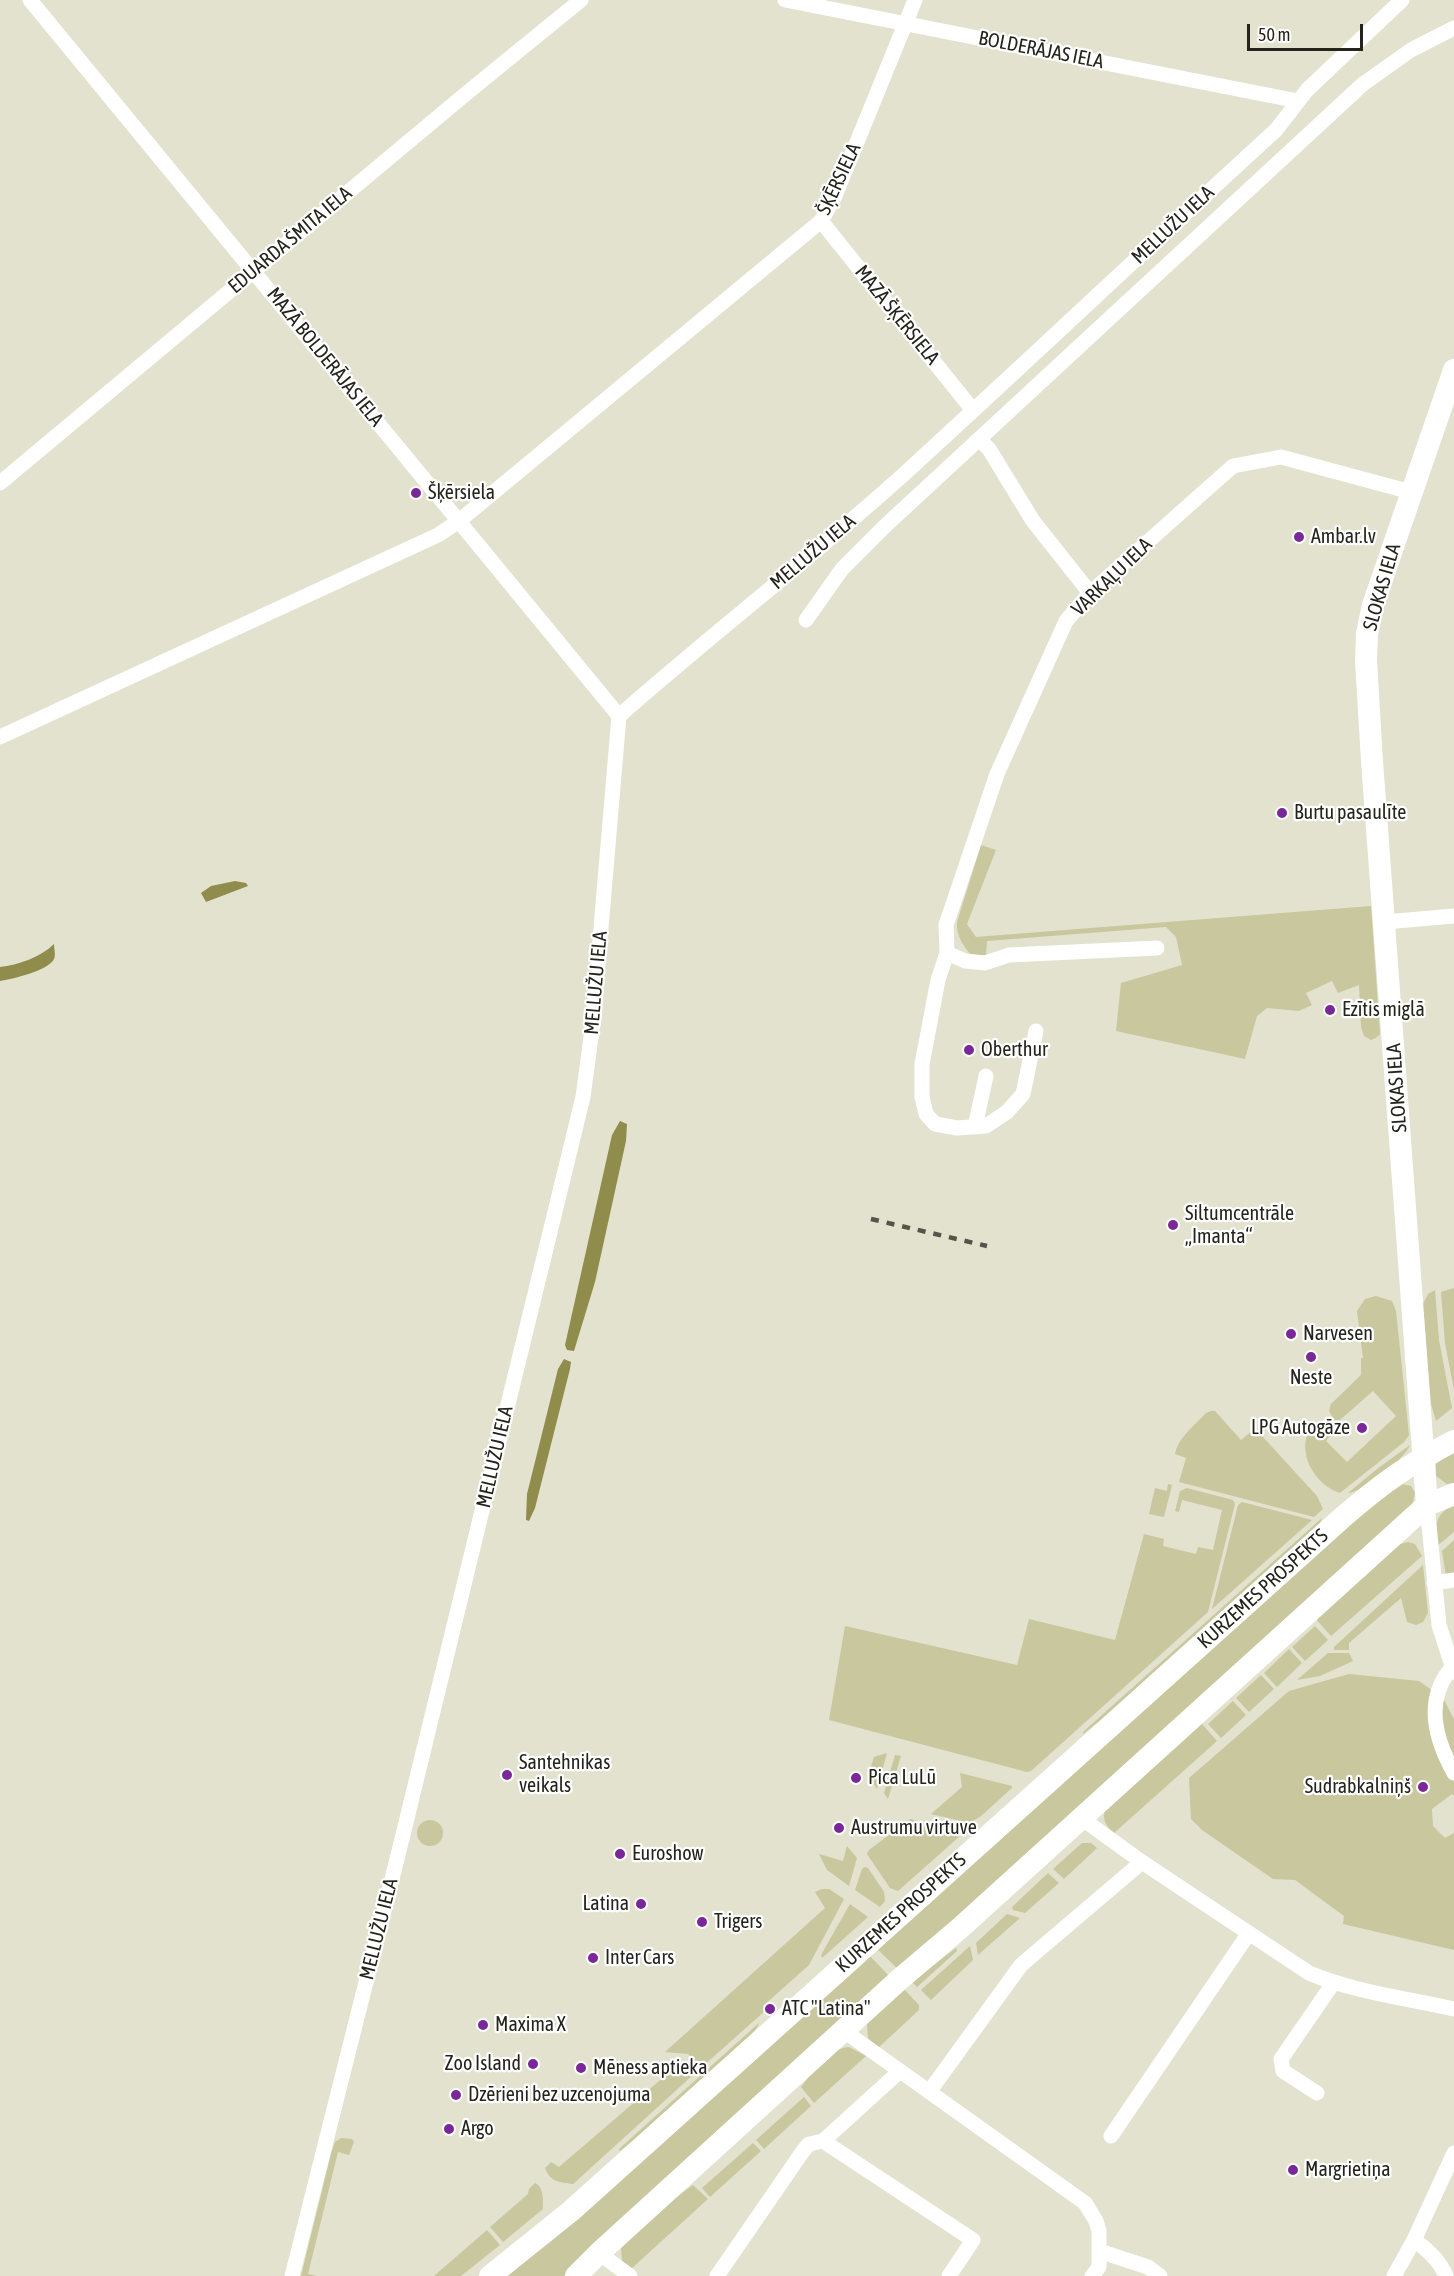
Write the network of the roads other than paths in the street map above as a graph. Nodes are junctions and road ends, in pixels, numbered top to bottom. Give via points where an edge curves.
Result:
1 (30, 0) edge
2 (581, 0) edge
3 (785, 0) edge
4 (915, 0) edge
5 (1402, 0) edge
6 (906, 23) junction
7 (1454, 28) edge
8 (1298, 101) junction
9 (821, 221) junction
10 (253, 271) junction
11 (1454, 370) edge
12 (972, 409) junction
13 (979, 439) junction
14 (0, 483) edge
15 (1411, 492) junction
16 (459, 521) junction
17 (1090, 593) junction
18 (806, 620) dead end
19 (619, 716) junction
20 (0, 737) edge
21 (1454, 916) edge
22 (1385, 922) junction
23 (1157, 948) dead end
24 (948, 953) junction
25 (1036, 1031) dead end
26 (986, 1076) dead end
27 (975, 1127) junction
28 (1454, 1442) edge
29 (1424, 1456) junction
30 (1454, 1494) edge
31 (1428, 1505) junction
32 (1454, 1580) edge
33 (1434, 1583) junction
34 (1452, 1662) edge
35 (1454, 1773) edge
36 (1081, 1818) junction
37 (1142, 1862) junction
38 (1249, 1934) junction
39 (1334, 1982) junction
40 (1454, 2009) edge
41 (844, 2031) junction
42 (900, 2071) junction
43 (929, 2092) junction
44 (1317, 2093) dead end
45 (1111, 2136) dead end
46 (823, 2141) junction
47 (1454, 2153) edge
48 (1414, 2240) junction
49 (1099, 2251) junction
50 (599, 2253) junction
51 (292, 2276) edge
52 (490, 2276) edge
53 (576, 2276) edge
54 (630, 2276) edge
55 (717, 2276) edge
56 (949, 2276) edge
57 (1092, 2276) edge
58 (1160, 2276) edge
59 (1394, 2276) edge
60 (1446, 2276) edge

1 - 10 street, MAZĀ BOLDERĀJAS IELA
2 - 10 street, EDUARDA ŠMITA IELA
3 - 6 street, BOLDERĀJAS IELA
4 - 6 street, ŠĶĒRSIELA
5 - 8 street, MELLUŽU IELA
6 - 8 street, BOLDERĀJAS IELA
6 - 9 street, ŠĶĒRSIELA via 835,196
7 - 13 street, MELLUŽU IELA via 1411,50 1363,84
8 - 12 street, MELLUŽU IELA via 1276,130
9 - 12 street, MAZĀ ŠĶĒRSIELA
9 - 16 street, ŠĶĒRSIELA
10 - 14 street, EDUARDA ŠMITA IELA
10 - 16 street, MAZĀ BOLDERĀJAS IELA
11 - 15 main road, SLOKAS IELA
12 - 19 street, MELLUŽU IELA via 827,542
13 - 17 street via 1033,521
13 - 18 street, MELLUŽU IELA via 842,569
15 - 17 street, VARKAĻU IELA via 1281,457 1233,466
15 - 22 main road, SLOKAS IELA via 1367,634
16 - 19 street, MAZĀ BOLDERĀJAS IELA
16 - 20 street, ŠĶĒRSIELA via 438,535
17 - 24 street, VARKAĻU IELA via 1066,621 1055,642 997,774 946,925
19 - 51 street, MELLUŽU IELA via 593,1022 582,1097
21 - 22 street
22 - 29 main road, SLOKAS IELA
23 - 24 street via 1009,955 985,963 965,961
24 - 27 street via 938,980 922,1064 922,1097 926,1114 934,1124
25 - 27 street via 1023,1094 1007,1112 986,1126
26 - 27 street
28 - 29 main road, KURZEMES PROSPEKTS
29 - 31 main road, SLOKAS IELA
29 - 52 main road, KURZEMES PROSPEKTS via 1383,1483 1343,1517 589,2195
30 - 31 main road
31 - 33 street, SLOKAS IELA
31 - 36 main road
32 - 33 street
33 - 34 street, SLOKAS IELA via 1439,1625
34 - 35 street via 1440,1682 1435,1714 1440,1744
36 - 37 street
36 - 41 main road
37 - 38 street
37 - 43 street via 1021,1965
38 - 39 street via 1309,1973
38 - 45 street
39 - 40 street
39 - 44 street via 1281,2060 1283,2071
41 - 42 street
41 - 50 main road
42 - 43 street
42 - 46 street
43 - 49 street via 1085,2203 1099,2230
46 - 55 street via 809,2144 802,2151
46 - 56 street via 974,2240
47 - 48 street
48 - 59 street
48 - 60 street via 1426,2248
49 - 57 street via 1099,2267
49 - 58 street via 1148,2267
50 - 53 main road
50 - 54 street

